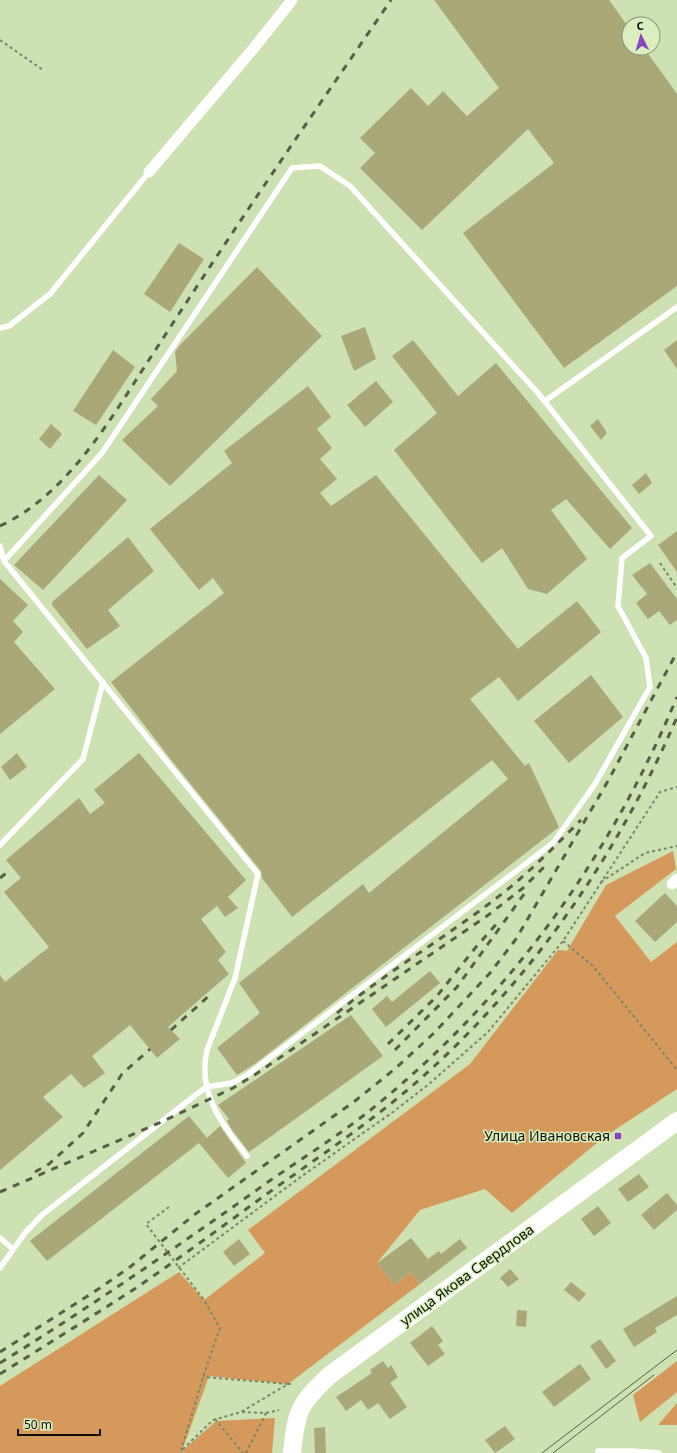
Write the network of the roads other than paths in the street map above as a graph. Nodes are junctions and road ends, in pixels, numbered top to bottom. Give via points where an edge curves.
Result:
1 (292, 0) edge
2 (149, 172) joint
3 (677, 307) edge
4 (0, 328) edge
5 (545, 401) junction
6 (0, 546) edge
7 (4, 561) junction
8 (103, 682) junction
9 (0, 845) edge
10 (206, 1087) junction
11 (677, 1121) edge
12 (247, 1156) dead end
13 (0, 1238) edge
14 (13, 1249) junction
15 (0, 1268) edge
16 (292, 1453) edge
17 (598, 1453) edge
18 (659, 1453) edge

1 - 2 street
2 - 4 lane via 50,294 9,326
3 - 5 lane
5 - 7 lane via 350,186 320,166 292,168 102,453
5 - 10 lane via 651,536 622,558 618,606 646,658 650,687 595,784 554,843 247,1075 232,1083
6 - 7 lane
7 - 8 lane
8 - 9 lane via 83,759
8 - 10 lane via 258,874 235,978 204,1062
10 - 12 lane via 214,1111
10 - 14 lane via 42,1215
11 - 16 main road, улица Якова Свердлова via 330,1375 309,1396 297,1415
13 - 14 lane
14 - 15 lane
17 - 18 lane

